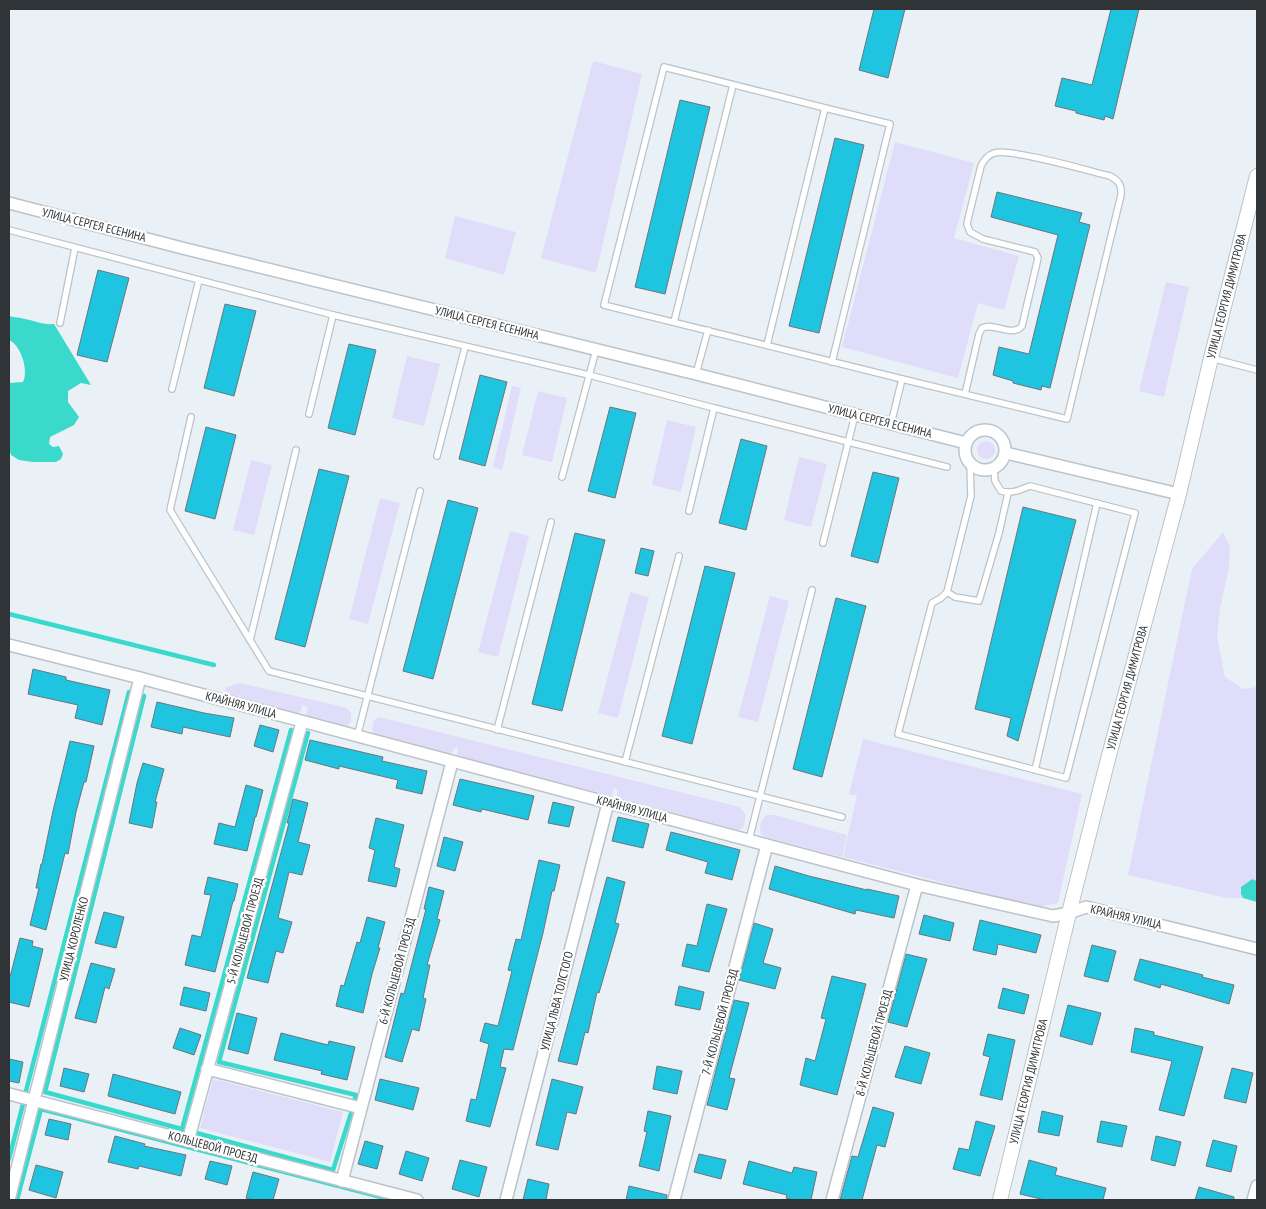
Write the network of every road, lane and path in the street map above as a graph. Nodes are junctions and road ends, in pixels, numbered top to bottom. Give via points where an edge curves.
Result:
1 (733, 85) junction
2 (825, 108) junction
3 (1257, 176) edge
4 (9, 202) edge
5 (9, 230) edge
6 (76, 248) junction
7 (199, 280) junction
8 (333, 315) junction
9 (60, 322) dead end
10 (674, 322) junction
11 (708, 330) junction
12 (767, 345) junction
13 (465, 347) junction
14 (596, 350) junction
15 (1211, 358) junction
16 (832, 362) junction
17 (1257, 370) edge
18 (696, 374) junction
19 (589, 376) junction
20 (902, 379) junction
21 (172, 389) dead end
22 (965, 394) junction
23 (714, 408) junction
24 (309, 414) dead end
25 (855, 415) junction
26 (191, 417) dead end
27 (891, 424) junction
28 (849, 442) junction
29 (966, 443) junction
30 (296, 450) dead end
31 (1006, 453) junction
32 (437, 456) dead end
33 (970, 464) junction
34 (948, 467) dead end
35 (994, 469) junction
36 (562, 477) dead end
37 (420, 491) dead end
38 (1008, 493) junction
39 (1179, 494) junction
40 (1097, 504) junction
41 (689, 512) dead end
42 (551, 522) dead end
43 (823, 543) dead end
44 (679, 556) dead end
45 (812, 590) dead end
46 (947, 592) junction
47 (250, 640) junction
48 (9, 645) edge
49 (140, 678) junction
50 (367, 696) junction
51 (302, 722) junction
52 (497, 730) junction
53 (357, 737) junction
54 (452, 762) junction
55 (625, 762) junction
56 (1035, 770) junction
57 (760, 796) junction
58 (608, 803) junction
59 (842, 817) dead end
60 (749, 840) junction
61 (767, 845) junction
62 (917, 885) junction
63 (1069, 913) junction
64 (1257, 948) edge
65 (208, 1069) junction
66 (9, 1094) edge
67 (34, 1101) junction
68 (361, 1108) junction
69 (188, 1141) junction
70 (342, 1181) junction
71 (1257, 1186) edge
72 (9, 1200) edge
73 (417, 1200) edge
74 (506, 1200) edge
75 (674, 1200) edge
76 (832, 1200) edge
77 (1000, 1200) edge
78 (1253, 1200) edge

1 - 2 lane
1 - 10 lane
1 - 10 lane via 664,67 604,304
2 - 12 lane
2 - 16 lane via 890,124
3 - 15 street, УЛИЦА ГЕОРГИЯ ДИМИТРОВА
4 - 14 street, УЛИЦА СЕРГЕЯ ЕСЕНИНА
5 - 6 lane
6 - 7 lane
6 - 9 lane
7 - 8 lane
7 - 21 lane
8 - 13 lane
8 - 24 lane
10 - 11 lane
11 - 12 lane
11 - 18 lane
12 - 16 lane
13 - 19 lane
13 - 32 lane
14 - 18 street, УЛИЦА СЕРГЕЯ ЕСЕНИНА
14 - 19 lane
15 - 17 lane
15 - 39 street, УЛИЦА ГЕОРГИЯ ДИМИТРОВА
16 - 20 lane
18 - 25 street, УЛИЦА СЕРГЕЯ ЕСЕНИНА
19 - 23 lane
19 - 36 lane
20 - 22 lane
20 - 27 lane
22 - 22 lane via 1067,419 1121,195 1121,186 1116,179 1011,152 994,153 984,160 967,224 970,232 1036,252 1038,258 1022,326 1014,331 988,326 982,328
23 - 28 lane
23 - 41 lane
25 - 27 street, УЛИЦА СЕРГЕЯ ЕСЕНИНА
25 - 28 lane
26 - 47 lane via 170,510
27 - 29 street, УЛИЦА СЕРГЕЯ ЕСЕНИНА
28 - 34 lane
28 - 43 lane
29 - 31 street via 973,434 990,430 1001,437
29 - 33 street via 965,454
30 - 47 lane
31 - 35 street
31 - 39 street
33 - 35 street via 981,470
33 - 46 lane via 971,496
35 - 38 lane via 995,481 1001,491
37 - 50 lane
38 - 40 lane via 1030,486
38 - 46 lane via 979,601 955,597
39 - 63 street, УЛИЦА ГЕОРГИЯ ДИМИТРОВА
40 - 56 lane
40 - 56 lane via 1134,513 1066,778
42 - 52 lane
44 - 55 lane
45 - 57 lane
46 - 56 lane via 932,603 898,734
47 - 50 lane via 269,670
48 - 49 street, КРАЙНЯЯ УЛИЦА
49 - 51 street, КРАЙНЯЯ УЛИЦА
49 - 67 street, УЛИЦА КОРОЛЕНКО
50 - 52 lane
50 - 53 lane
51 - 53 street, КРАЙНЯЯ УЛИЦА
51 - 65 street, 5-Й КОЛЬЦЕВОЙ ПРОЕЗД
52 - 55 lane
53 - 54 street, КРАЙНЯЯ УЛИЦА
54 - 58 street, КРАЙНЯЯ УЛИЦА
54 - 68 street, 6-Й КОЛЬЦЕВОЙ ПРОЕЗД
55 - 57 lane
57 - 59 lane
57 - 60 lane
58 - 60 street, КРАЙНЯЯ УЛИЦА
58 - 74 street, УЛИЦА ЛЬВА ТОЛСТОГО
60 - 61 street, КРАЙНЯЯ УЛИЦА
61 - 62 street, КРАЙНЯЯ УЛИЦА
61 - 75 street, 7-Й КОЛЬЦЕВОЙ ПРОЕЗД
62 - 63 street, КРАЙНЯЯ УЛИЦА via 1053,916
62 - 76 street, 8-Й КОЛЬЦЕВОЙ ПРОЕЗД
63 - 64 street, КРАЙНЯЯ УЛИЦА via 1086,907
63 - 77 street, УЛИЦА ГЕОРГИЯ ДИМИТРОВА
65 - 68 street
65 - 69 street, 5-Й КОЛЬЦЕВОЙ ПРОЕЗД
66 - 67 street, КОЛЬЦЕВОЙ ПРОЕЗД
67 - 69 street, КОЛЬЦЕВОЙ ПРОЕЗД
67 - 72 street, УЛИЦА КОРОЛЕНКО
68 - 70 street, 6-Й КОЛЬЦЕВОЙ ПРОЕЗД
69 - 70 street, КОЛЬЦЕВОЙ ПРОЕЗД
70 - 73 street, КОЛЬЦЕВОЙ ПРОЕЗД
71 - 78 street

